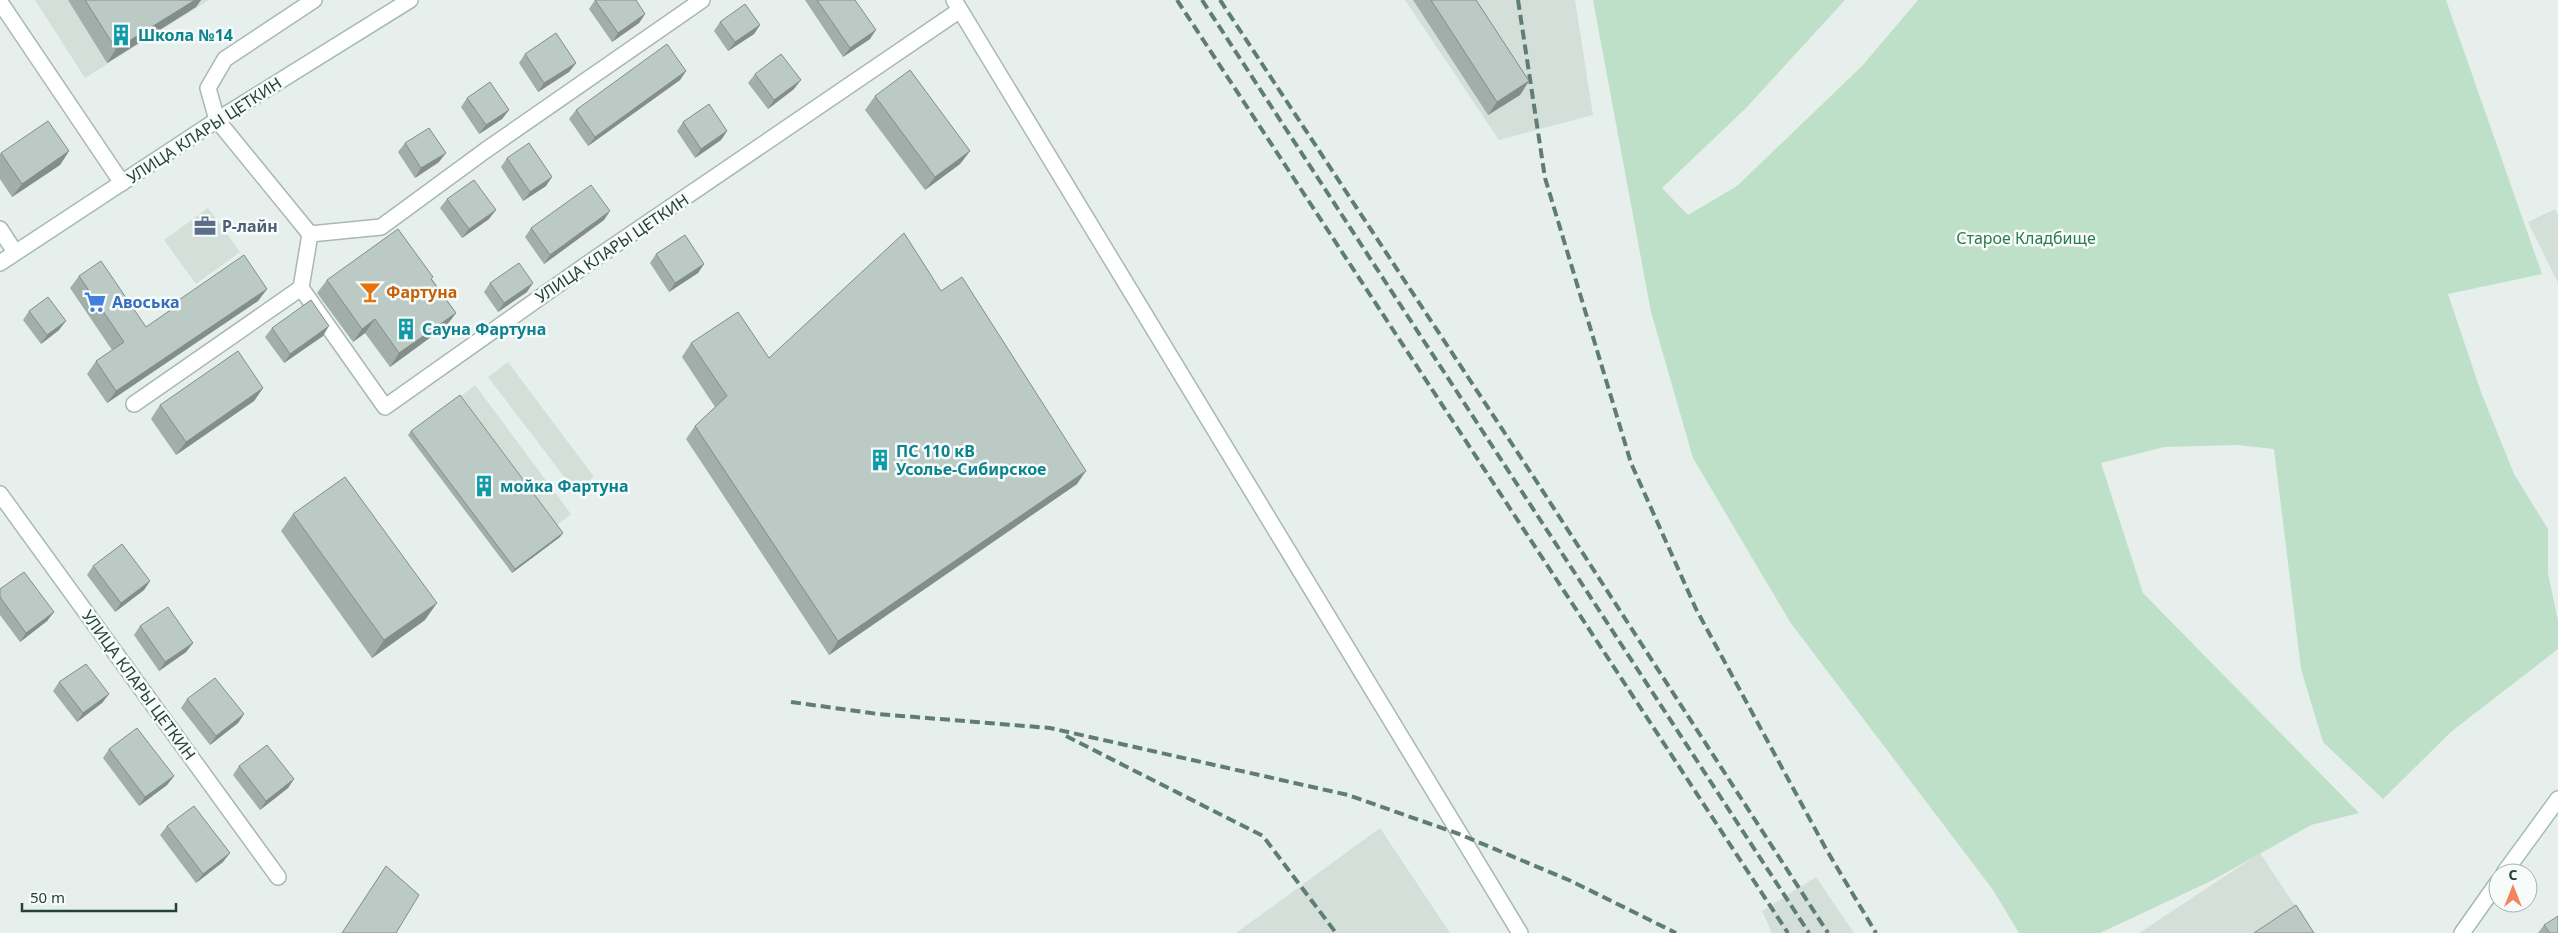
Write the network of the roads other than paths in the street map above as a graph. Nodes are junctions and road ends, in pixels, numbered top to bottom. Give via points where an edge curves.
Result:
1 (314, 0) edge
2 (410, 0) edge
3 (702, 0) edge
4 (0, 2) edge
5 (957, 5) edge
6 (217, 120) junction
7 (122, 183) junction
8 (0, 229) edge
9 (310, 234) junction
10 (15, 252) junction
11 (0, 263) edge
12 (301, 288) junction
13 (134, 404) dead end
14 (0, 494) edge
15 (2558, 799) edge
16 (2511, 863) edge
17 (278, 876) dead end
18 (2488, 896) edge
19 (1520, 933) edge
20 (2462, 933) edge

1 - 6 street via 225,58 208,88
2 - 6 street, УЛИЦА КЛАРЫ ЦЕТКИН
3 - 9 street via 486,150 382,227
4 - 7 street
5 - 12 street, УЛИЦА КЛАРЫ ЦЕТКИН via 385,407
5 - 19 street
6 - 7 street, УЛИЦА КЛАРЫ ЦЕТКИН
6 - 9 street
7 - 10 street, УЛИЦА КЛАРЫ ЦЕТКИН
8 - 10 street
9 - 12 street
10 - 11 street, УЛИЦА КЛАРЫ ЦЕТКИН
12 - 13 street
14 - 17 street, УЛИЦА КЛАРЫ ЦЕТКИН
15 - 16 street
18 - 20 street

